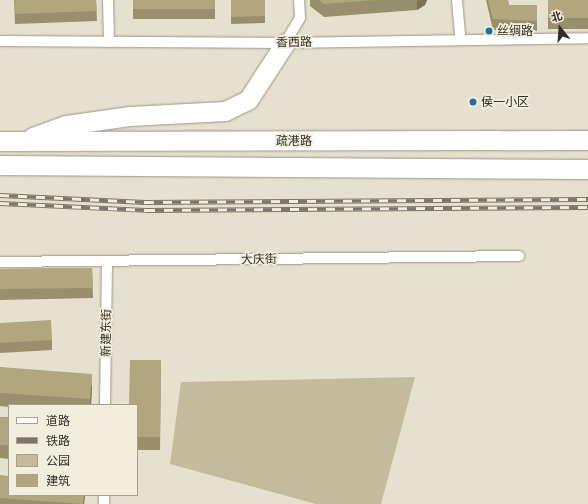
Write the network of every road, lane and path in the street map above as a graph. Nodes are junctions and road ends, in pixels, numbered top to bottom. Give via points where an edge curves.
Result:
1 (108, 0) edge
2 (299, 0) edge
3 (457, 0) edge
4 (460, 38) junction
5 (588, 38) edge
6 (0, 41) edge
7 (109, 42) junction
8 (285, 43) junction
9 (588, 140) edge
10 (0, 141) edge
11 (22, 141) junction
12 (0, 165) edge
13 (588, 169) edge
14 (519, 256) dead end
15 (107, 261) junction
16 (0, 262) edge
17 (105, 404) edge

1 - 7 street
2 - 8 street via 300,18
3 - 4 street
4 - 5 street, 香西路
4 - 8 street, 香西路
6 - 7 street, 香西路
7 - 8 street, 香西路
8 - 11 highway via 248,100 225,111 130,116 66,125
9 - 11 highway, 疏港路
10 - 11 highway, 疏港路
12 - 13 highway
14 - 15 street, 大庆街
15 - 16 street, 大庆街
15 - 17 street, 新建东街

